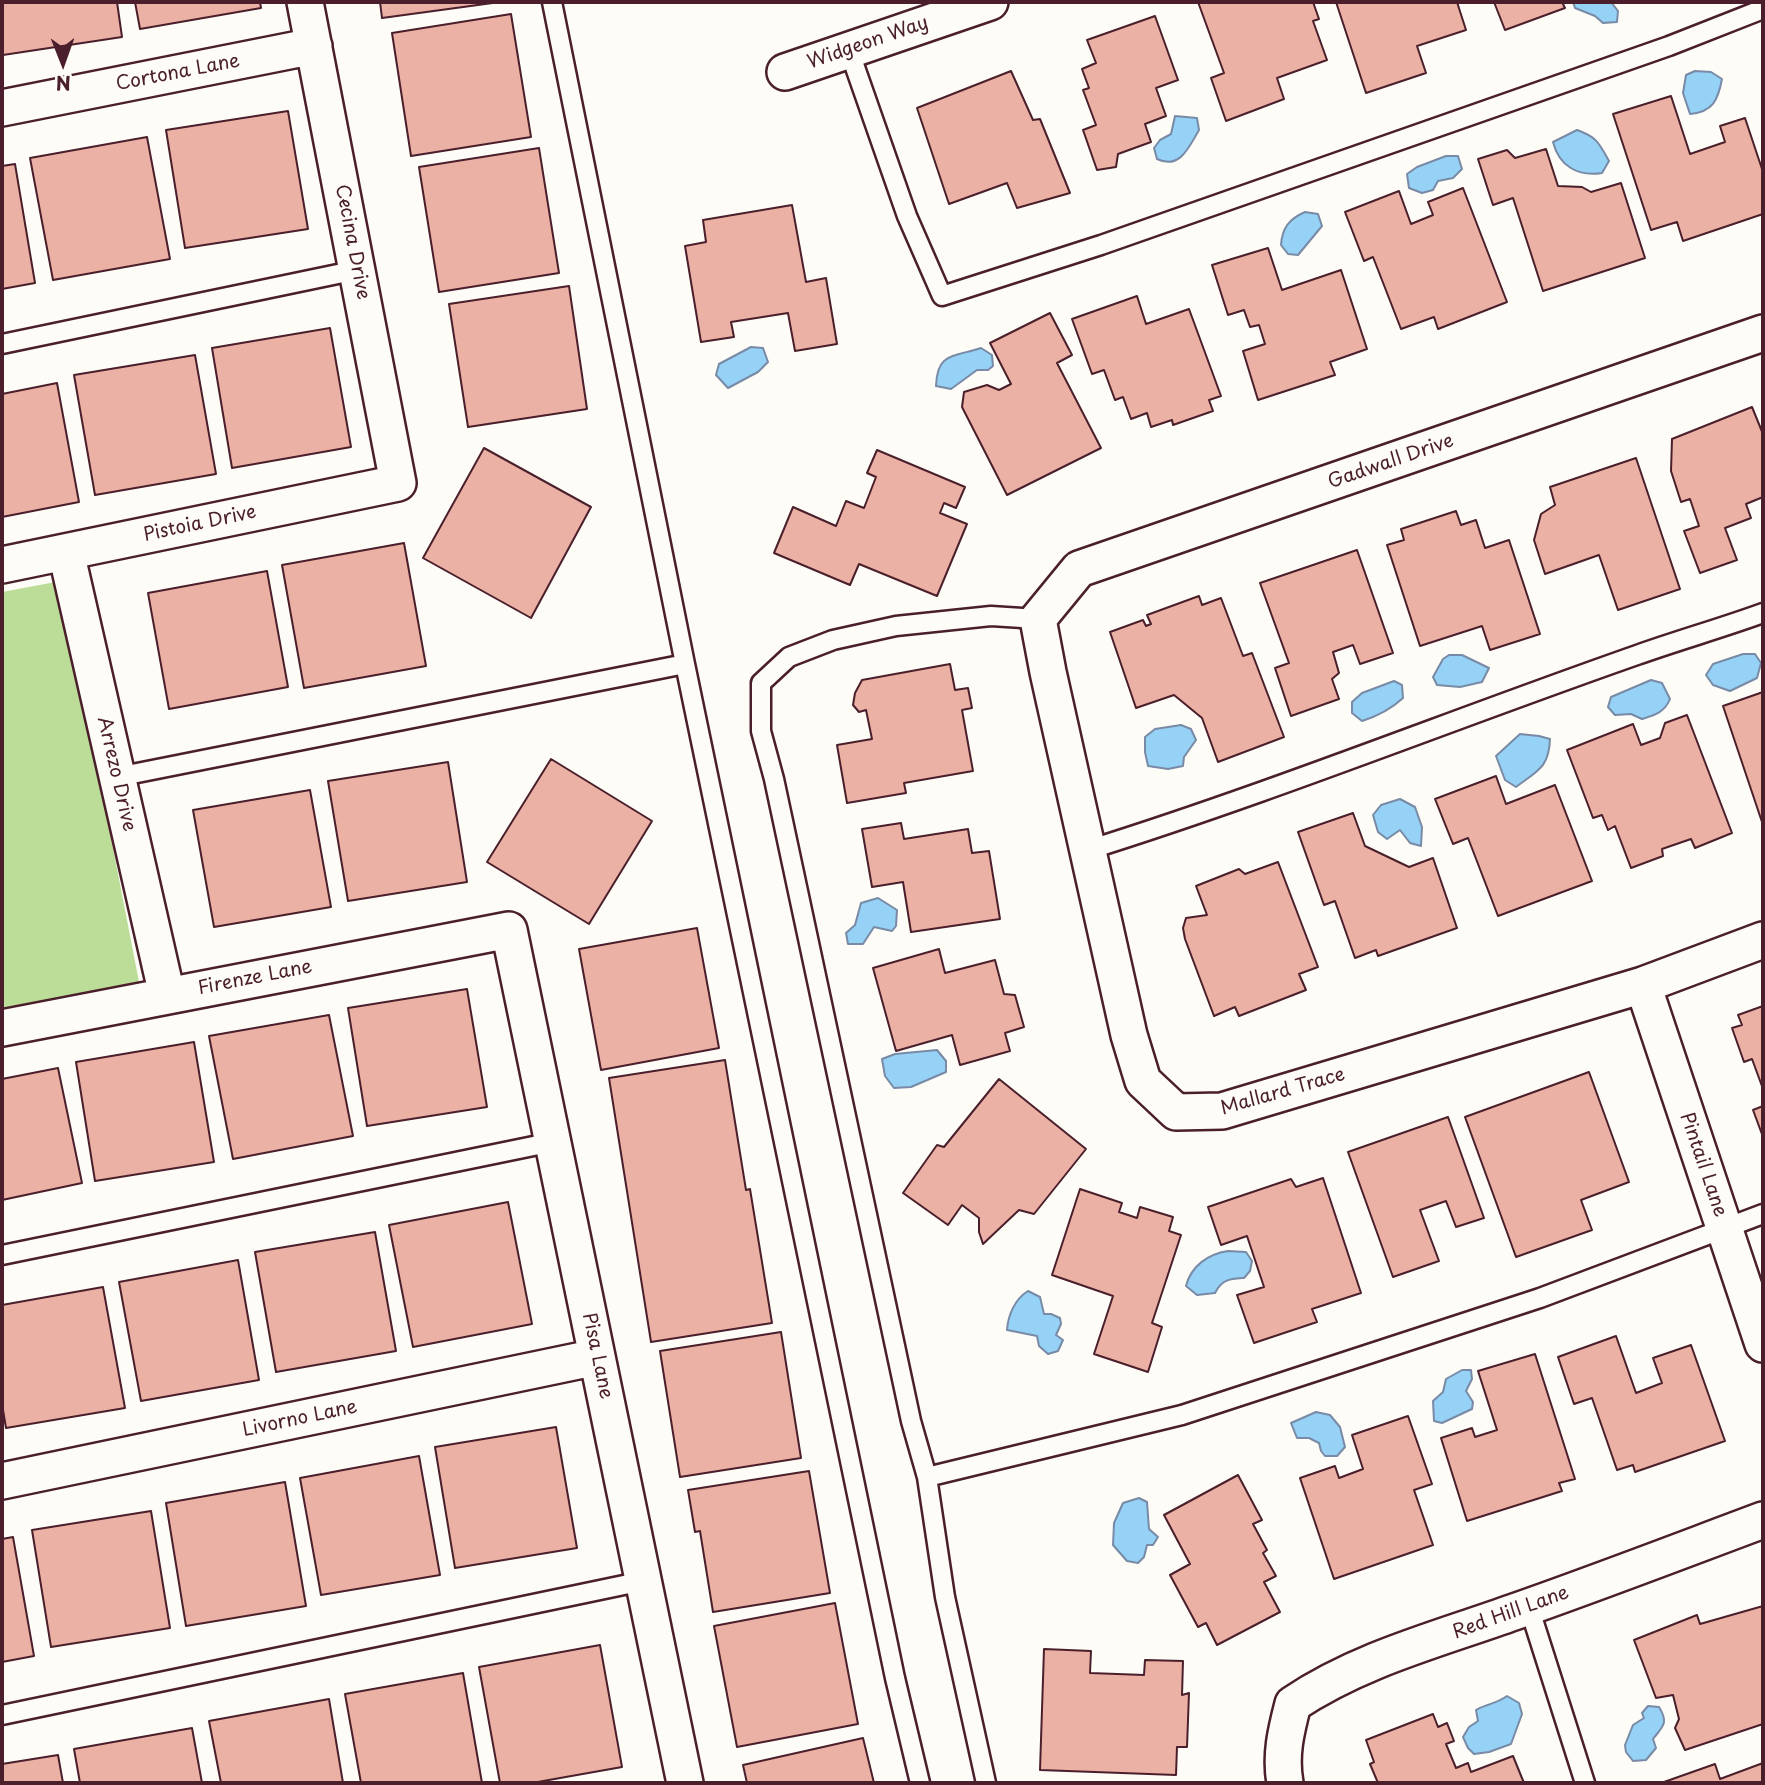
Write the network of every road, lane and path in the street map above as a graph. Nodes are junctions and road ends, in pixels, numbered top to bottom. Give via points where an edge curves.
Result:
1 (305, 2) edge
2 (552, 2) edge
3 (990, 2) edge
4 (1763, 9) edge
5 (314, 46) junction
6 (849, 50) junction
7 (785, 72) dead end
8 (2, 108) edge
9 (357, 270) junction
10 (1763, 333) edge
11 (2, 344) edge
12 (398, 483) joint
13 (66, 552) junction
14 (2, 565) edge
15 (1763, 613) edge
16 (1038, 619) junction
17 (684, 664) junction
18 (117, 777) junction
19 (1088, 850) junction
20 (509, 930) joint
21 (1763, 940) edge
22 (1643, 985) junction
23 (167, 995) junction
24 (2, 1028) edge
25 (553, 1142) junction
26 (1763, 1214) edge
27 (1724, 1228) junction
28 (2, 1255) edge
29 (1763, 1344) edge
30 (597, 1357) junction
31 (927, 1477) junction
32 (2, 1480) edge
33 (1763, 1520) edge
34 (643, 1581) junction
35 (1529, 1607) junction
36 (2, 1715) edge
37 (685, 1783) edge
38 (920, 1783) edge
39 (986, 1783) edge
40 (1285, 1783) edge
41 (1585, 1783) edge

1 - 5 street, Cecina Drive
2 - 17 lane
3 - 6 street, Widgeon Way
4 - 6 lane via 1127,236 942,296 907,216
5 - 8 street, Cortona Lane
5 - 9 street, Cecina Drive
6 - 7 street, Widgeon Way
9 - 11 lane
9 - 12 street, Cecina Drive
10 - 16 street, Gadwall Drive via 1079,569
12 - 13 street, Pistoia Drive
13 - 14 street, Pistoia Drive
13 - 18 street, Arrezo Drive
15 - 19 lane via 1262,793
16 - 19 street, Mallard Trace
16 - 31 lane via 991,616 895,626 833,640 789,657 761,683 761,731
17 - 18 lane
17 - 38 lane
18 - 23 street, Arrezo Drive
19 - 22 street, Mallard Trace via 1143,1082 1176,1112 1222,1111
20 - 23 street, Firenze Lane
20 - 25 street, Pisa Lane
21 - 22 street, Mallard Trace
22 - 27 street, Pintail Lane
23 - 24 street, Firenze Lane
25 - 28 lane
25 - 30 street, Pisa Lane
26 - 27 lane
27 - 29 street, Pintail Lane
27 - 31 lane via 1540,1298 1182,1415
30 - 32 street, Livorno Lane
30 - 34 street, Pisa Lane
31 - 39 lane via 945,1597
33 - 35 street, Red Hill Lane
34 - 36 lane
34 - 37 street, Pisa Lane
35 - 40 street, Red Hill Lane via 1366,1664 1293,1704 1284,1735
35 - 41 lane

